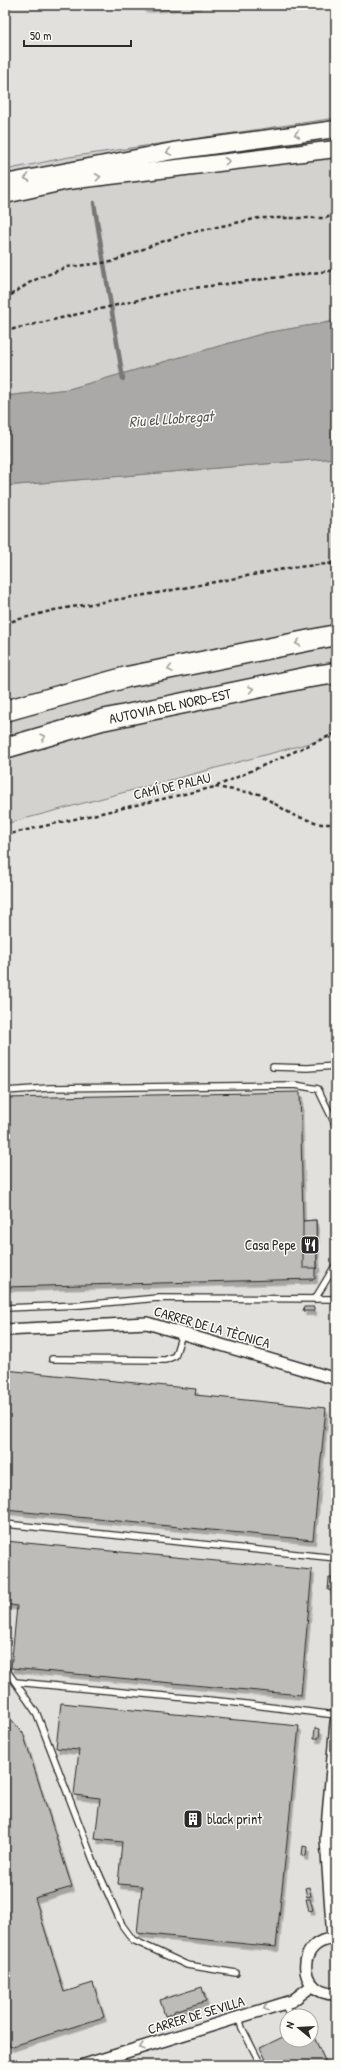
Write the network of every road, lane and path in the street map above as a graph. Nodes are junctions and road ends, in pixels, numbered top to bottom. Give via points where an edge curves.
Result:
1 (336, 129) edge
2 (336, 149) edge
3 (5, 183) edge
4 (5, 195) edge
5 (336, 213) edge
6 (336, 270) edge
7 (5, 299) edge
8 (5, 331) edge
9 (336, 564) edge
10 (5, 623) edge
11 (336, 635) edge
12 (336, 673) edge
13 (5, 710) edge
14 (336, 732) edge
15 (5, 748) edge
16 (215, 787) junction
17 (336, 824) edge
18 (5, 835) edge
19 (273, 1066) dead end
20 (336, 1066) edge
21 (5, 1091) edge
22 (336, 1126) edge
23 (336, 1264) edge
24 (315, 1299) junction
25 (336, 1299) edge
26 (5, 1308) edge
27 (5, 1330) edge
28 (182, 1334) junction
29 (52, 1359) dead end
30 (336, 1379) edge
31 (5, 1524) edge
32 (336, 1558) edge
33 (5, 1668) edge
34 (16, 1682) junction
35 (336, 1715) edge
36 (336, 1722) edge
37 (334, 1939) edge
38 (236, 1973) dead end
39 (313, 1985) junction
40 (336, 1994) edge
41 (284, 2003) junction
42 (286, 2008) edge
43 (239, 2017) junction
44 (84, 2065) edge
45 (261, 2065) edge

1 -> 3 street via 173,151
4 -> 2 street via 68,181
5 - 7 path via 326,218 260,218 189,233 111,262 67,267 32,281
6 - 8 path via 186,290
9 - 10 path via 289,568 54,610
11 -> 13 highway via 127,677
15 -> 12 highway, AUTOVIA DEL NORD-EST via 102,720
14 - 16 path, CAMÍ DE PALAU
16 - 17 path via 259,794 293,815 321,824
16 - 18 path, CAMÍ DE PALAU
19 - 20 lane
21 - 22 lane via 49,1088 295,1086 318,1089
23 - 24 lane
24 - 25 lane
24 - 26 lane via 158,1298
27 - 28 street, CARRER DE LA TÈCNICA via 147,1323
28 - 29 lane via 175,1356 165,1360
28 - 30 street, CARRER DE LA TÈCNICA
31 - 32 lane
33 - 34 lane
34 - 35 lane
34 - 38 lane via 37,1714 90,1853 122,1925 133,1940 187,1965
36 - 37 street via 326,1839
37 - 39 street via 323,1940 307,1958 306,1973
39 - 40 street via 326,1993
39 - 41 street, CARRER DE SEVILLA via 292,2001
41 - 42 lane
41 -> 43 street, CARRER DE SEVILLA
43 -> 44 street, CARRER DE SEVILLA
43 - 45 lane

